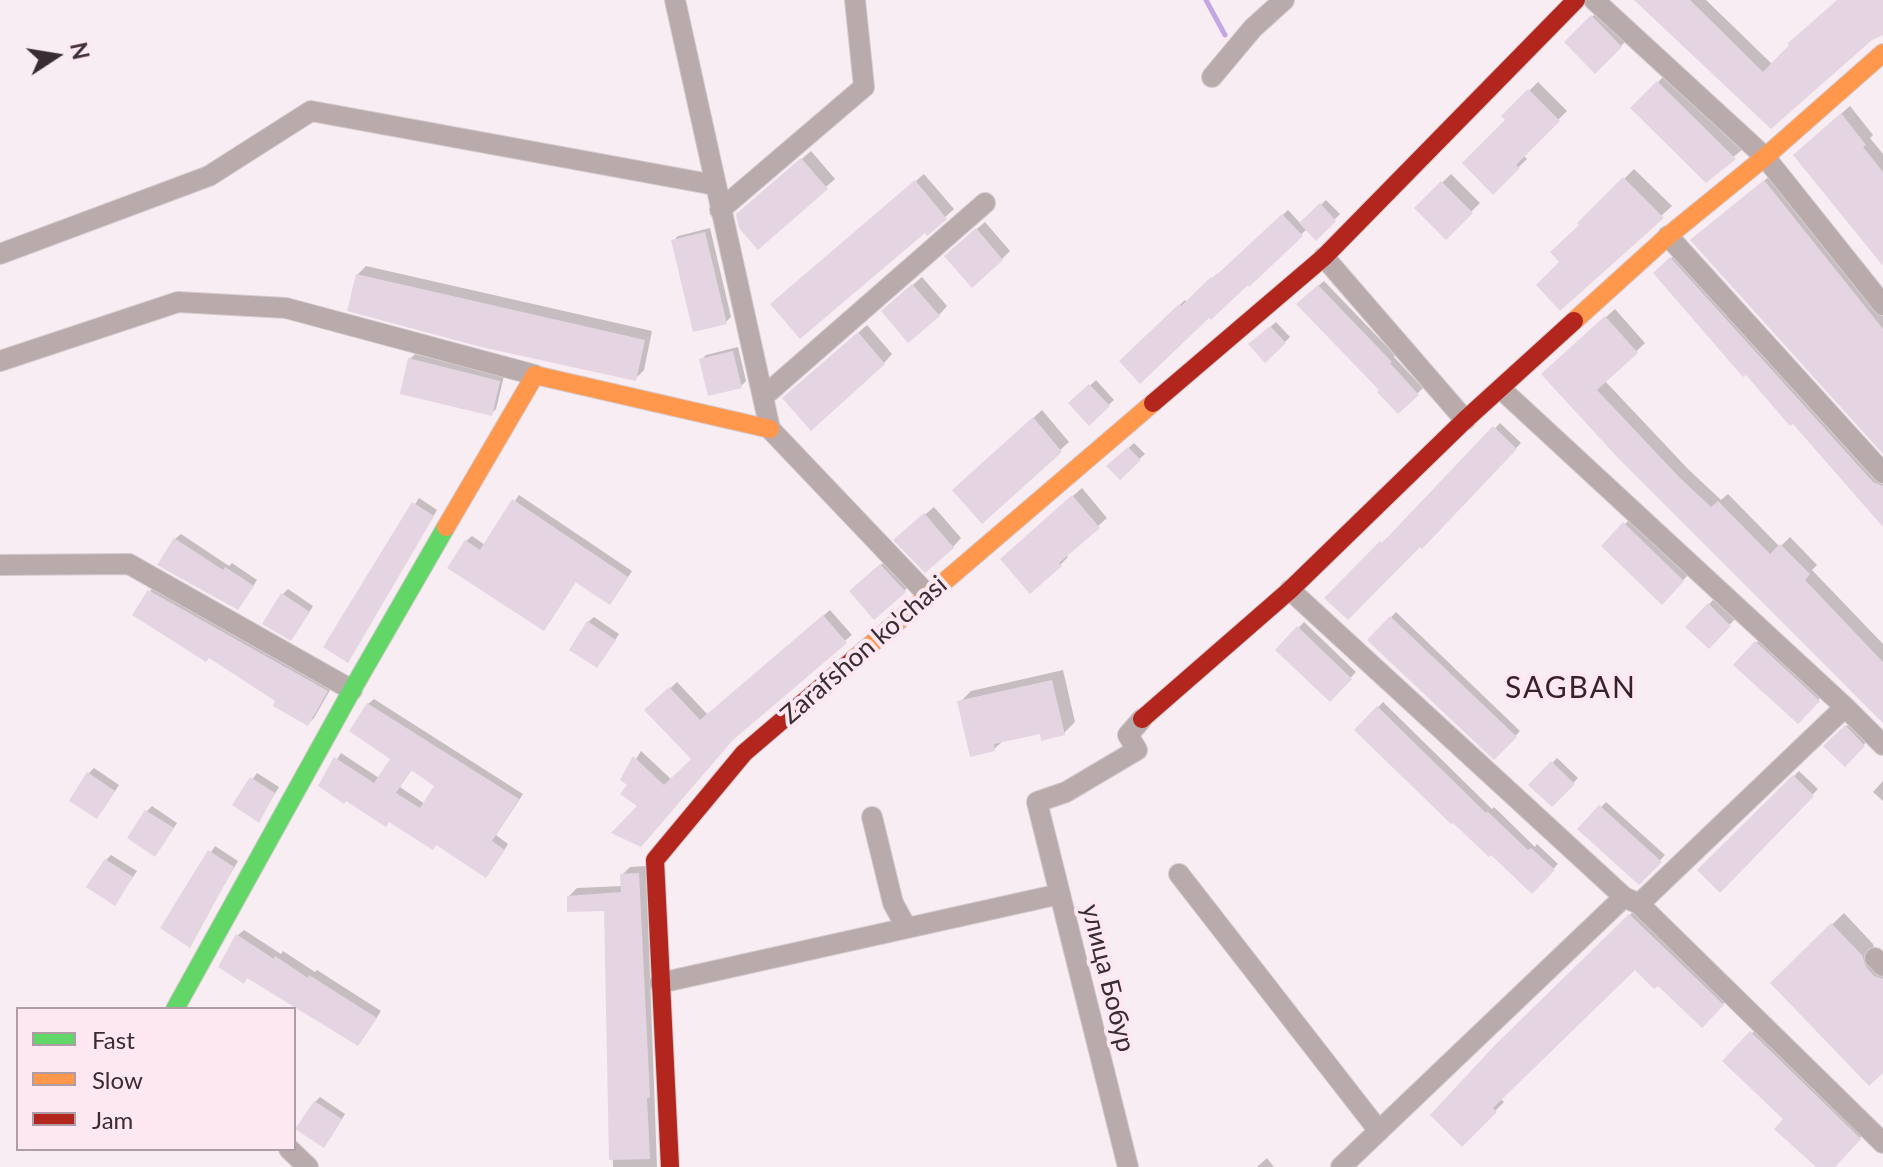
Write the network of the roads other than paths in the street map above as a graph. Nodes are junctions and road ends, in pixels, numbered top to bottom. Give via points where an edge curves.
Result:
1 (675, 0) edge
2 (855, 0) edge
3 (1284, 0) edge
4 (1576, 0) edge
5 (1594, 0) edge
6 (1883, 53) edge
7 (1212, 77) dead end
8 (1765, 157) junction
9 (715, 185) junction
10 (985, 203) dead end
11 (720, 210) junction
12 (1668, 236) junction
13 (0, 254) edge
14 (1324, 257) junction
15 (1883, 305) edge
16 (0, 361) edge
17 (535, 375) junction
18 (1501, 389) junction
19 (763, 397) junction
20 (1465, 420) junction
21 (770, 429) junction
22 (1883, 473) edge
23 (0, 565) edge
24 (1290, 590) junction
25 (928, 595) junction
26 (352, 690) junction
27 (1845, 707) junction
28 (1142, 719) joint
29 (1883, 745) edge
30 (872, 817) dead end
31 (1179, 874) dead end
32 (1060, 894) junction
33 (1631, 901) junction
34 (906, 927) junction
35 (660, 983) junction
36 (176, 1007) edge
37 (1379, 1131) junction
38 (1883, 1143) edge
39 (291, 1151) edge
40 (308, 1167) edge
41 (670, 1167) edge
42 (1128, 1167) edge
43 (1341, 1167) edge

1 - 9 street
2 - 11 street via 864,87
3 - 7 street
4 - 14 street, Zarafshon ko'chasi
5 - 8 street
6 - 8 street
8 - 12 street
8 - 15 street
9 - 11 street
9 - 13 street via 311,111 209,176
10 - 19 street
11 - 19 street
12 - 18 street
12 - 22 street
14 - 20 street
14 - 25 street, Zarafshon ko'chasi
16 - 17 street via 178,302 286,308
17 - 21 street
17 - 26 street
18 - 20 street
18 - 27 street
19 - 21 street
20 - 24 street
21 - 25 street
23 - 26 street via 129,564
24 - 28 street
24 - 33 street
25 - 35 street, Zarafshon ko'chasi via 744,753 655,860
26 - 36 street
27 - 29 street
27 - 33 street
28 - 32 street, улица Бобур via 1128,735 1137,750 1066,792 1037,802
30 - 34 street via 893,903
31 - 37 street
32 - 34 street
32 - 42 street, улица Бобур
33 - 37 street
33 - 38 street
34 - 35 street
35 - 41 street, Zarafshon ko'chasi
37 - 43 street
39 - 40 street

